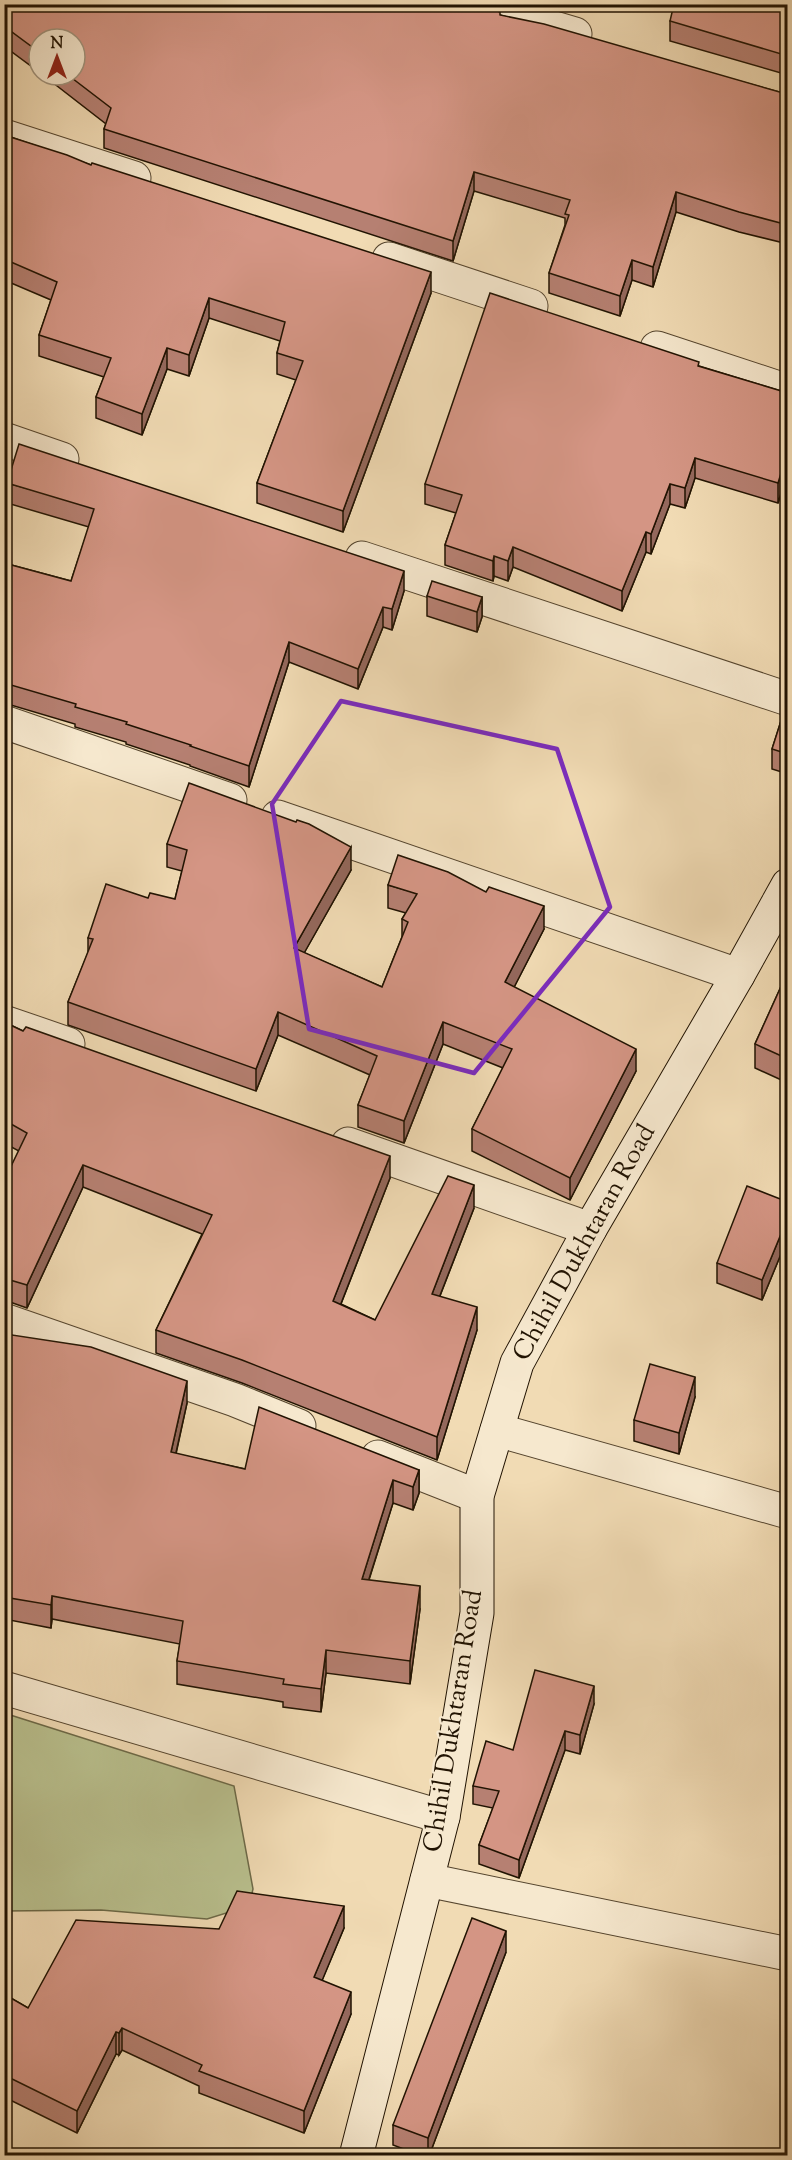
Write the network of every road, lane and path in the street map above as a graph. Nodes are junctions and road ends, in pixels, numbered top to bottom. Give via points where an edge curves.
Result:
1 (473, 4) edge
2 (608, 43) edge
3 (4, 136) edge
4 (163, 187) edge
5 (366, 252) edge
6 (560, 316) edge
7 (628, 338) edge
8 (788, 391) edge
9 (4, 439) edge
10 (95, 470) edge
11 (333, 548) edge
12 (788, 699) edge
13 (4, 722) edge
14 (788, 885) edge
15 (738, 975) junction
16 (4, 1022) edge
17 (94, 1054) edge
18 (320, 1133) edge
19 (590, 1229) junction
20 (4, 1320) edge
21 (497, 1430) junction
22 (323, 1435) edge
23 (356, 1448) edge
24 (477, 1496) junction
25 (788, 1512) edge
26 (4, 1688) edge
27 (443, 1817) junction
28 (427, 1880) junction
29 (788, 1954) edge
30 (356, 2156) edge

1 - 2 street
3 - 4 street
5 - 6 street
7 - 8 street
9 - 10 street
11 - 12 street
13 - 15 street
14 - 15 street, Chihil Dukhtaran Road
15 - 19 street, Chihil Dukhtaran Road
16 - 17 street
18 - 19 street
19 - 21 street, Chihil Dukhtaran Road via 517,1363
20 - 22 street via 235,1400
21 - 24 street, Chihil Dukhtaran Road
21 - 25 street
23 - 24 street
24 - 27 street, Chihil Dukhtaran Road via 477,1613
26 - 27 street
27 - 28 street, Chihil Dukhtaran Road
28 - 29 street
28 - 30 street, Chihil Dukhtaran Road

